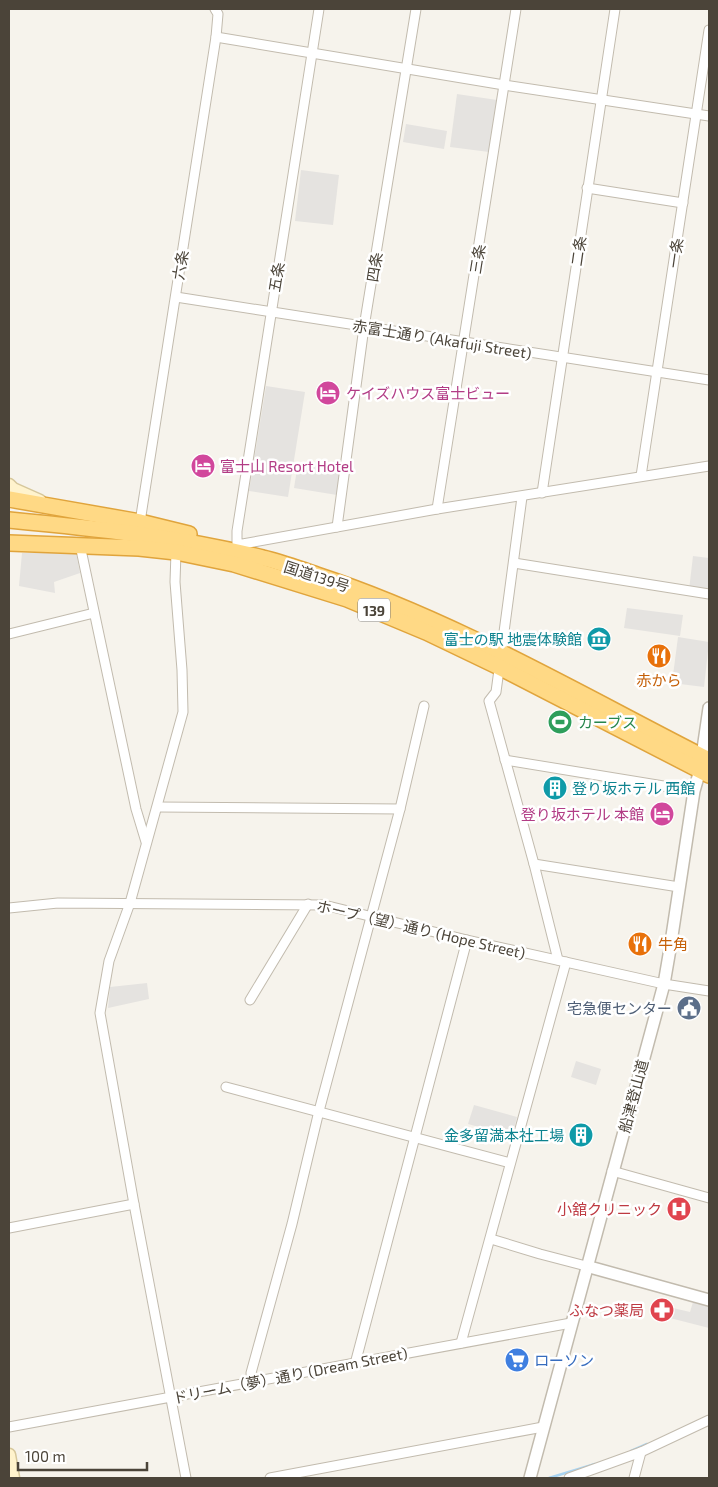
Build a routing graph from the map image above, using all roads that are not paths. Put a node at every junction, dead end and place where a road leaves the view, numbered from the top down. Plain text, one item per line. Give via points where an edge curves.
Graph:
1 (215, 9) edge
2 (319, 9) edge
3 (416, 9) edge
4 (516, 9) edge
5 (615, 9) edge
6 (709, 30) edge
7 (216, 38) junction
8 (312, 52) junction
9 (406, 68) junction
10 (504, 85) junction
11 (601, 99) junction
12 (696, 114) junction
13 (709, 116) edge
14 (587, 188) junction
15 (683, 203) junction
16 (176, 297) junction
17 (270, 312) junction
18 (364, 327) junction
19 (464, 342) junction
20 (562, 357) junction
21 (658, 372) junction
22 (709, 380) edge
23 (709, 466) edge
24 (641, 476) junction
25 (9, 485) edge
26 (542, 493) junction
27 (522, 497) junction
28 (9, 499) edge
29 (50, 505) junction
30 (437, 509) junction
31 (9, 520) edge
32 (140, 522) junction
33 (337, 527) junction
34 (9, 543) edge
35 (80, 545) junction
36 (237, 545) junction
37 (176, 552) junction
38 (264, 558) junction
39 (514, 563) junction
40 (709, 594) edge
41 (94, 613) junction
42 (9, 634) edge
43 (500, 660) junction
44 (424, 706) dead end
45 (709, 708) edge
46 (505, 760) junction
47 (705, 765) edge
48 (694, 791) junction
49 (158, 807) junction
50 (400, 809) junction
51 (146, 843) junction
52 (534, 864) junction
53 (679, 887) junction
54 (130, 904) junction
55 (308, 904) junction
56 (9, 908) edge
57 (370, 915) junction
58 (467, 940) junction
59 (562, 961) junction
60 (664, 984) junction
61 (709, 991) edge
62 (250, 1000) dead end
63 (226, 1087) dead end
64 (319, 1111) junction
65 (416, 1137) junction
66 (510, 1162) junction
67 (612, 1171) junction
68 (709, 1198) edge
69 (134, 1204) junction
70 (9, 1228) edge
71 (491, 1239) junction
72 (586, 1266) junction
73 (709, 1300) edge
74 (571, 1323) junction
75 (461, 1343) junction
76 (355, 1364) junction
77 (252, 1382) junction
78 (171, 1398) junction
79 (709, 1420) edge
80 (9, 1427) edge
81 (543, 1427) junction
82 (641, 1452) junction
83 (9, 1455) edge
84 (13, 1478) edge
85 (186, 1478) edge
86 (270, 1478) edge
87 (530, 1478) edge
88 (569, 1478) edge
89 (634, 1478) edge

1 - 7 street, 六条 via 218,14
2 - 8 street, 五条
3 - 9 street, 四条
4 - 10 street, 三条
5 - 11 street, 二条
6 - 12 street, 一条
7 - 8 street
7 - 16 street, 六条
8 - 9 street
8 - 17 street, 五条
9 - 10 street
9 - 18 street, 四条
10 - 11 street
10 - 19 street, 三条
11 - 12 street
11 - 14 street, 二条
12 - 13 street
12 - 15 street, 一条
14 - 15 street
14 - 20 street, 二条
15 - 21 street, 一条
16 - 17 street, 赤富士通り (Akafuji Street)
16 - 32 street, 六条
17 - 18 street, 赤富士通り (Akafuji Street)
17 - 36 street, 五条
18 - 19 street, 赤富士通り (Akafuji Street)
18 - 33 street, 四条
19 - 20 street, 赤富士通り (Akafuji Street)
19 - 30 street, 三条
20 - 21 street, 赤富士通り (Akafuji Street)
20 - 26 street, 二条
21 - 22 street, 赤富士通り (Akafuji Street)
21 - 24 street, 一条
23 - 24 street
24 - 26 street
25 - 29 main road
26 - 27 street
27 - 30 street
27 - 39 street
28 - 29 highway
29 - 32 highway
30 - 33 street
31 - 38 highway, 国道139号 / 139 via 184,542
32 - 36 highway
33 - 36 street
34 - 35 highway, 国道139号 / 139
35 - 37 highway, 国道139号 / 139
35 - 41 street
36 - 38 highway
37 - 43 highway, 国道139号 / 139 via 234,564 347,599
37 - 49 street via 183,712
38 - 43 highway, 国道139号 / 139 via 348,585 426,617
39 - 40 street
39 - 43 street
41 - 42 street
41 - 51 street
43 - 46 street via 496,692 489,701
43 - 47 highway, 国道139号 / 139
44 - 50 street
45 - 47 street, 船津登山道
46 - 48 street
46 - 52 street
47 - 48 street, 船津登山道
48 - 53 street, 船津登山道
49 - 50 street
49 - 51 street
50 - 57 street
51 - 54 street
52 - 53 street
52 - 59 street
53 - 60 street, 船津登山道
54 - 55 street, ホープ（望）通り (Hope Street)
54 - 56 street, ホープ（望）通り (Hope Street) via 58,903
54 - 69 street via 109,961 100,1013
55 - 57 street, ホープ（望）通り (Hope Street)
55 - 62 street
57 - 58 street, ホープ（望）通り (Hope Street)
57 - 64 street
58 - 59 street, ホープ（望）通り (Hope Street)
58 - 65 street
59 - 60 street, ホープ（望）通り (Hope Street)
59 - 66 street
60 - 61 street, ホープ（望）通り (Hope Street)
60 - 67 street, 船津登山道
63 - 64 street
64 - 65 street
64 - 77 street via 251,1373
65 - 66 street
65 - 76 street
66 - 71 street
67 - 68 street
67 - 72 street, 船津登山道
69 - 70 street
69 - 78 street
71 - 72 street
71 - 75 street
72 - 73 street
72 - 74 street, 船津登山道
74 - 75 street, ドリーム（夢）通り (Dream Street)
74 - 81 street, 船津登山道
75 - 76 street, ドリーム（夢）通り (Dream Street)
76 - 77 street, ドリーム（夢）通り (Dream Street)
77 - 78 street, ドリーム（夢）通り (Dream Street)
78 - 80 street, ドリーム（夢）通り (Dream Street)
78 - 85 street
79 - 82 street
81 - 86 street
81 - 87 street, 船津登山道
82 - 88 street
82 - 89 street
83 - 84 main road

